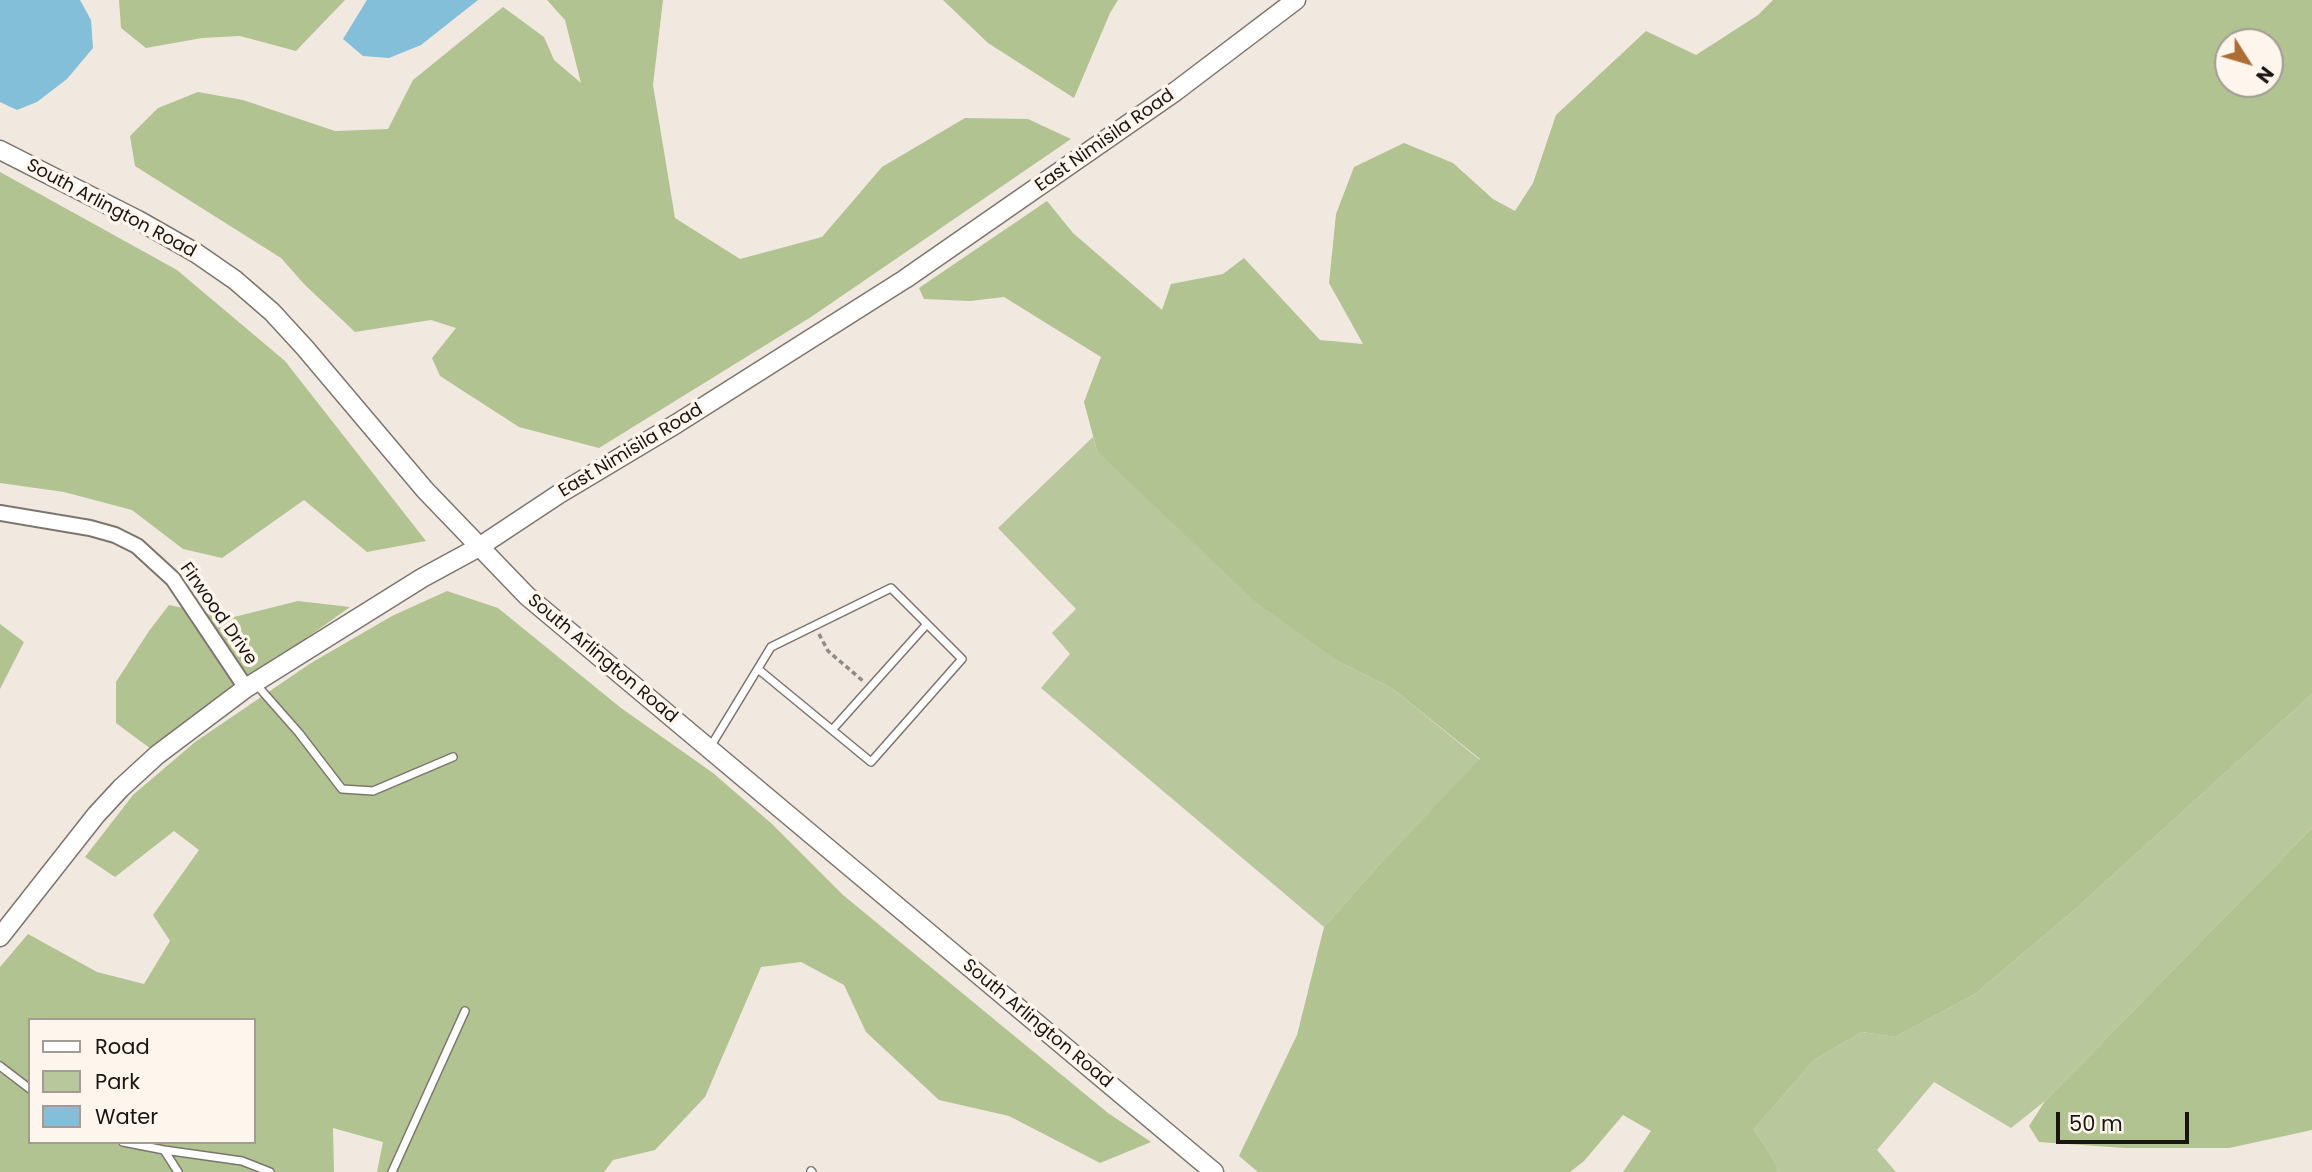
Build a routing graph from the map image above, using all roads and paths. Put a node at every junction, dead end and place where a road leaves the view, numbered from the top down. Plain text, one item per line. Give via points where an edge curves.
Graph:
1 (1296, 0) edge
2 (0, 150) edge
3 (0, 513) edge
4 (479, 547) junction
5 (927, 624) junction
6 (815, 625) junction
7 (758, 669) junction
8 (250, 685) junction
9 (870, 687) junction
10 (832, 730) junction
11 (708, 749) junction
12 (453, 757) dead end
13 (0, 937) edge
14 (465, 1011) dead end
15 (0, 1066) edge
16 (28, 1087) edge
17 (134, 1144) edge
18 (164, 1150) junction
19 (178, 1172) edge
20 (270, 1172) edge
21 (392, 1172) edge
22 (1214, 1172) edge

1 - 4 street, East Nimisila Road via 1176,91 905,279
2 - 4 street, South Arlington Road via 138,220 235,280 305,348
3 - 8 street, Firwood Drive via 90,528 137,546 173,579
4 - 8 street, East Nimisila Road
4 - 11 street, South Arlington Road via 554,620
5 - 6 lane via 891,588
5 - 9 lane
5 - 10 lane via 962,659 872,762
6 - 7 lane via 771,647
6 - 9 path via 828,651
7 - 10 lane
7 - 11 lane
8 - 12 lane via 299,733 342,789 373,791
8 - 13 street, East Nimisila Road via 121,788
9 - 10 lane
11 - 22 street, South Arlington Road
14 - 21 lane
15 - 16 lane
17 - 18 lane
18 - 19 lane
18 - 20 lane via 242,1161

